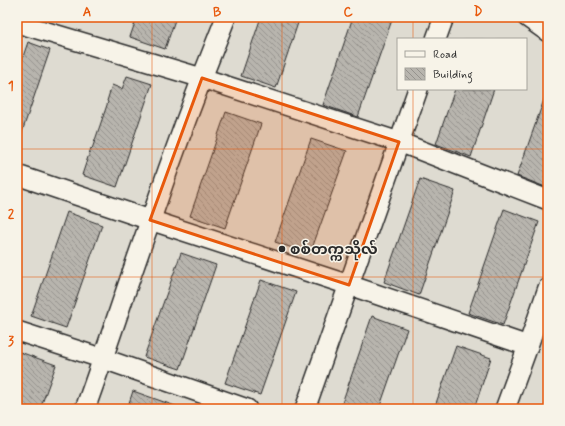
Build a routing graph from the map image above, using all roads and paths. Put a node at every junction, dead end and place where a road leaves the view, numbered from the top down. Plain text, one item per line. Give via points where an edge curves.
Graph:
1 (226, 17) edge
2 (444, 17) edge
3 (527, 17) edge
4 (17, 23) edge
5 (548, 32) edge
6 (436, 38) edge
7 (202, 78) junction
8 (418, 90) edge
9 (399, 142) junction
10 (17, 175) edge
11 (548, 200) edge
12 (150, 220) junction
13 (349, 285) junction
14 (548, 288) edge
15 (17, 331) edge
16 (528, 346) junction
17 (104, 358) junction
18 (85, 409) edge
19 (247, 409) edge
20 (305, 409) edge
21 (504, 409) edge

1 - 7 street
2 - 6 street
3 - 5 street
4 - 7 street
7 - 9 street
7 - 12 street
8 - 9 street
9 - 11 street
9 - 13 street
10 - 12 street
12 - 13 street
12 - 17 street
13 - 16 street
13 - 20 street
14 - 16 street
15 - 17 street
16 - 21 street
17 - 18 street
17 - 19 street

